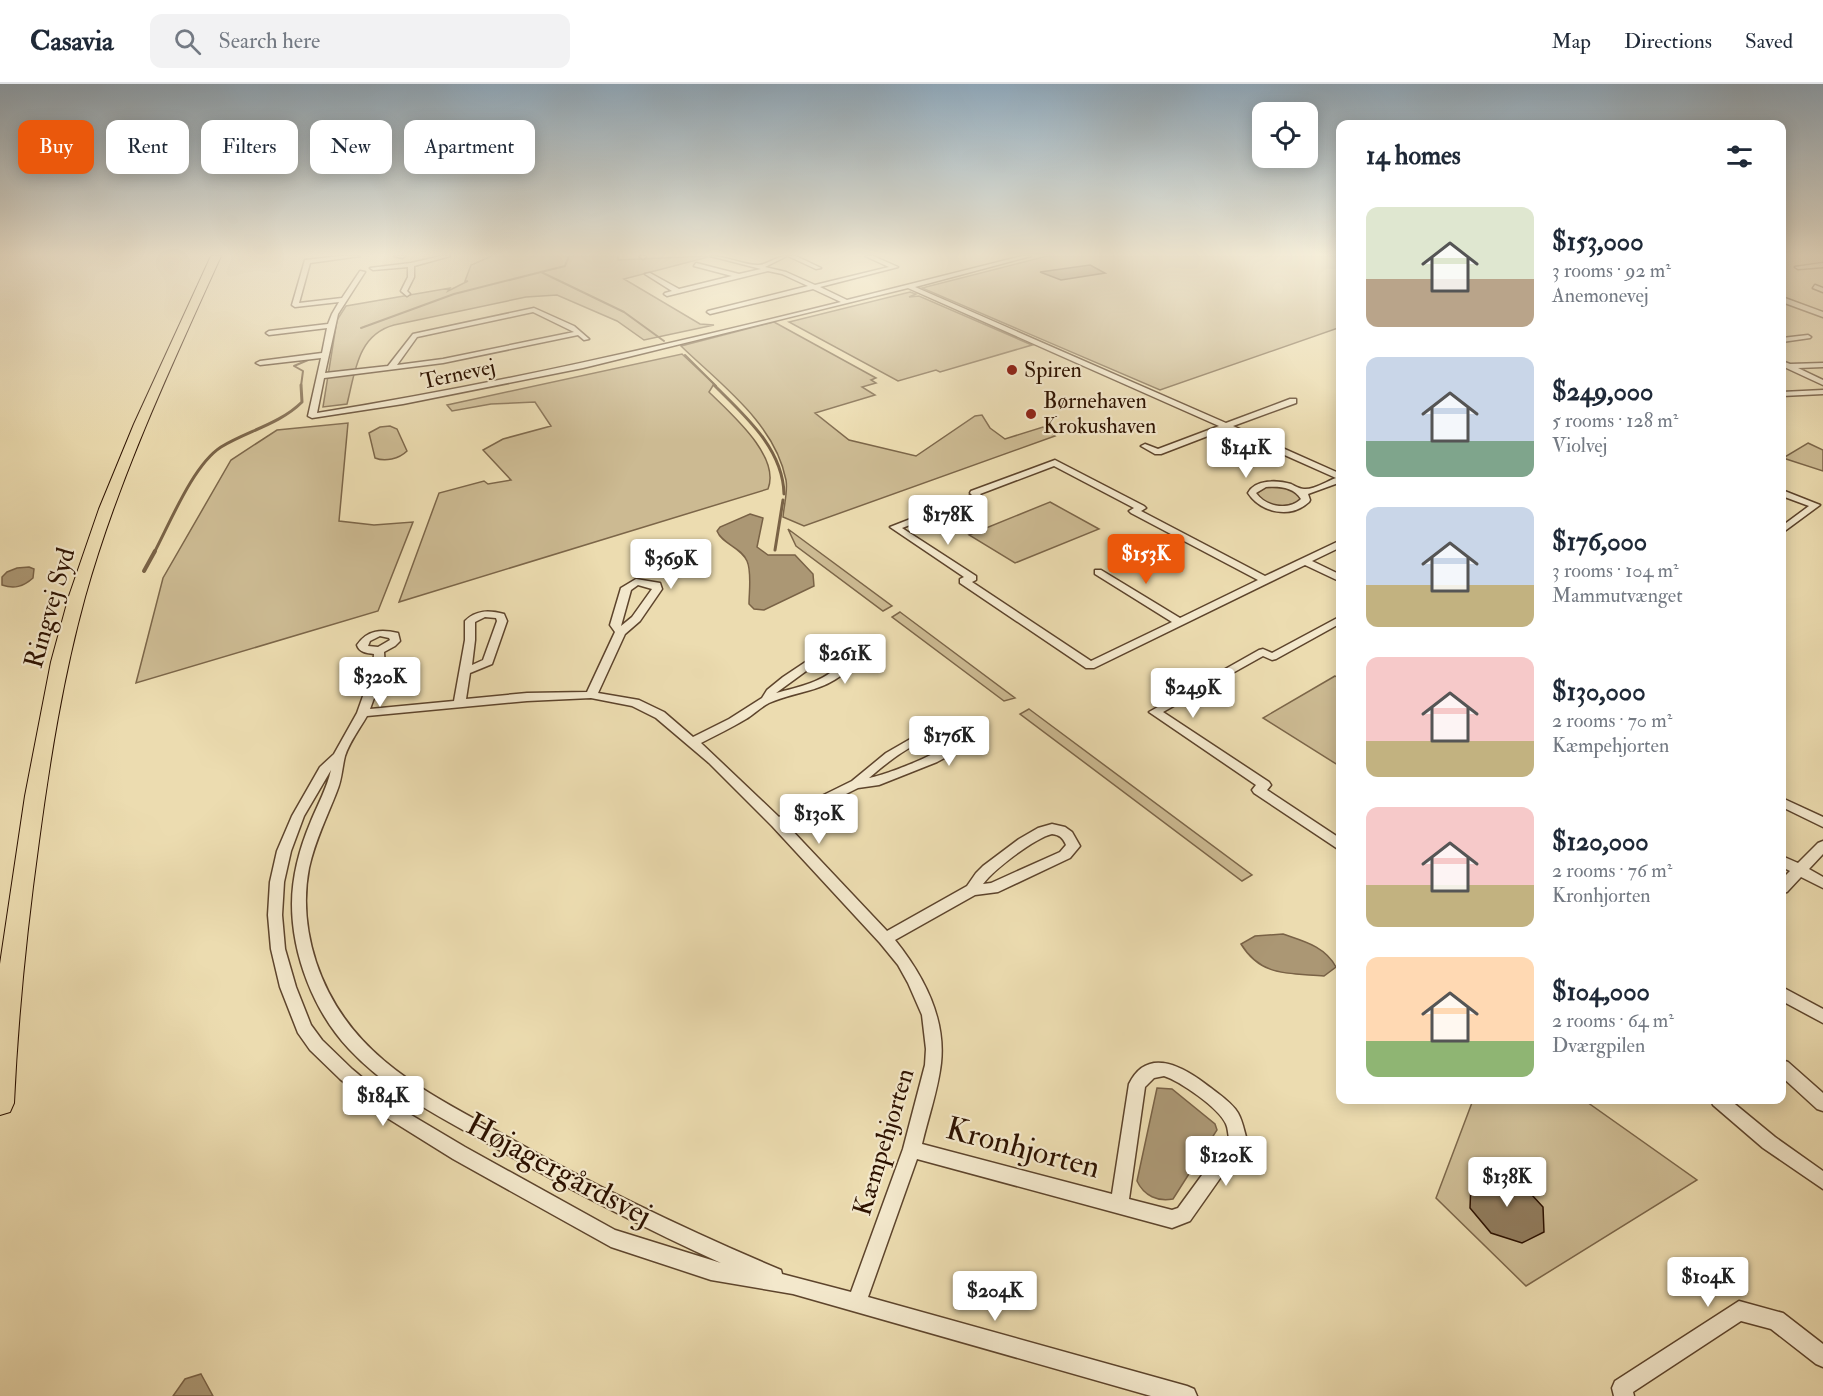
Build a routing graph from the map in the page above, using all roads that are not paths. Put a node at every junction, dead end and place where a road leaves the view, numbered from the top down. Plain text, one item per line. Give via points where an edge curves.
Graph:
1 (189, 317) edge
2 (335, 317) edge
3 (498, 317) edge
4 (549, 317) edge
5 (781, 317) edge
6 (979, 317) edge
7 (331, 326) junction
8 (269, 333) dead end
9 (579, 333) junction
10 (1808, 337) dead end
11 (586, 339) dead end
12 (1786, 340) edge
13 (326, 355) junction
14 (260, 363) dead end
15 (1823, 365) edge
16 (1786, 366) edge
17 (1786, 367) edge
18 (391, 368) junction
19 (321, 376) junction
20 (1823, 383) edge
21 (1823, 392) edge
22 (1786, 394) edge
23 (1293, 401) dead end
24 (1227, 427) junction
25 (1145, 446) dead end
26 (1336, 476) edge
27 (1336, 480) edge
28 (1301, 492) junction
29 (1786, 494) edge
30 (1786, 527) edge
31 (1336, 546) edge
32 (1305, 561) junction
33 (1098, 572) dead end
34 (1336, 576) edge
35 (1265, 580) junction
36 (1179, 622) junction
37 (1336, 625) edge
38 (620, 632) junction
39 (379, 650) dead end
40 (465, 670) junction
41 (591, 695) junction
42 (767, 700) junction
43 (460, 702) junction
44 (363, 713) junction
45 (693, 742) junction
46 (339, 756) junction
47 (856, 784) junction
48 (1786, 804) edge
49 (1823, 822) edge
50 (777, 824) junction
51 (1336, 843) edge
52 (1823, 846) edge
53 (1786, 863) edge
54 (1799, 870) junction
55 (1823, 883) edge
56 (1786, 884) edge
57 (972, 890) junction
58 (885, 939) junction
59 (1786, 995) edge
60 (1822, 1014) edge
61 (1786, 1071) edge
62 (0, 1103) edge
63 (1723, 1104) edge
64 (1823, 1104) edge
65 (912, 1149) junction
66 (1823, 1181) edge
67 (1119, 1205) junction
68 (793, 1285) junction
69 (857, 1302) junction
70 (1823, 1357) edge
71 (1187, 1396) edge
72 (1624, 1396) edge

1 - 62 highway, Ringvej Syd via 119,474 78,594 55,679 19,912
2 - 7 street
3 - 18 street via 415,335
4 - 9 street
5 - 19 street, Ternevej via 429,399 312,416
6 - 24 street
7 - 8 street
7 - 13 street
9 - 11 street
9 - 18 street
10 - 12 street
13 - 14 street
13 - 19 street
15 - 16 street
17 - 20 street
18 - 19 street
21 - 22 street
23 - 24 street
24 - 25 street via 1158,452
24 - 26 street
27 - 28 street
28 - 28 street via 1272,484 1258,486 1252,493 1264,504 1290,508 1306,500
29 - 30 street via 1816,505
31 - 32 street
32 - 34 street
32 - 35 street
33 - 36 street
35 - 36 street
35 - 36 street via 1134,511 1141,508 1055,463 894,527 972,578 964,581 1090,666
37 - 51 street via 1272,657 1263,652 1155,712 1265,785 1258,790
38 - 38 street via 636,619 656,585 636,582 626,588 615,625
38 - 41 street
39 - 44 street, Højagergårdsvej via 379,668
40 - 40 street via 470,621 487,613 500,616 502,621 488,662
40 - 43 street
41 - 43 street, Kæmpehjorten
41 - 45 street, Kæmpehjorten via 636,703 660,715
42 - 42 street via 812,686 846,664 830,654 821,656 771,692
42 - 45 street
43 - 44 street, Kæmpehjorten
44 - 46 street, Højagergårdsvej
45 - 50 street, Kæmpehjorten
46 - 68 street, Højagergårdsvej via 339,771 315,826 301,873 299,914 320,997 340,1028 368,1057 430,1102 539,1164 694,1243
46 - 68 street, Højagergårdsvej via 324,770 298,816 284,851 275,904 278,948 288,987 304,1028 316,1045 390,1111 611,1238 711,1271
47 - 47 street via 875,782 933,759 950,746 948,739 930,734 920,738 863,774
47 - 50 street
48 - 49 street
50 - 58 street, Kæmpehjorten
52 - 54 street
53 - 54 street
54 - 55 street
54 - 56 street
57 - 57 street via 981,876 1037,832 1051,829 1071,839 1073,846 1065,855 1042,867 993,888
57 - 58 street
58 - 65 street, Kæmpehjorten via 915,981 930,1015 933,1065
59 - 60 street
61 - 64 street
63 - 66 street via 1781,1153
65 - 67 street, Kronhjorten
65 - 69 street, Kæmpehjorten
67 - 67 street, Kronhjorten via 1172,1219 1184,1215 1238,1140 1232,1119 1180,1074 1165,1069 1146,1073 1137,1084
68 - 69 street, Højagergårdsvej
69 - 71 street, Højagergårdsvej
70 - 72 street via 1776,1320 1739,1311 1622,1388

